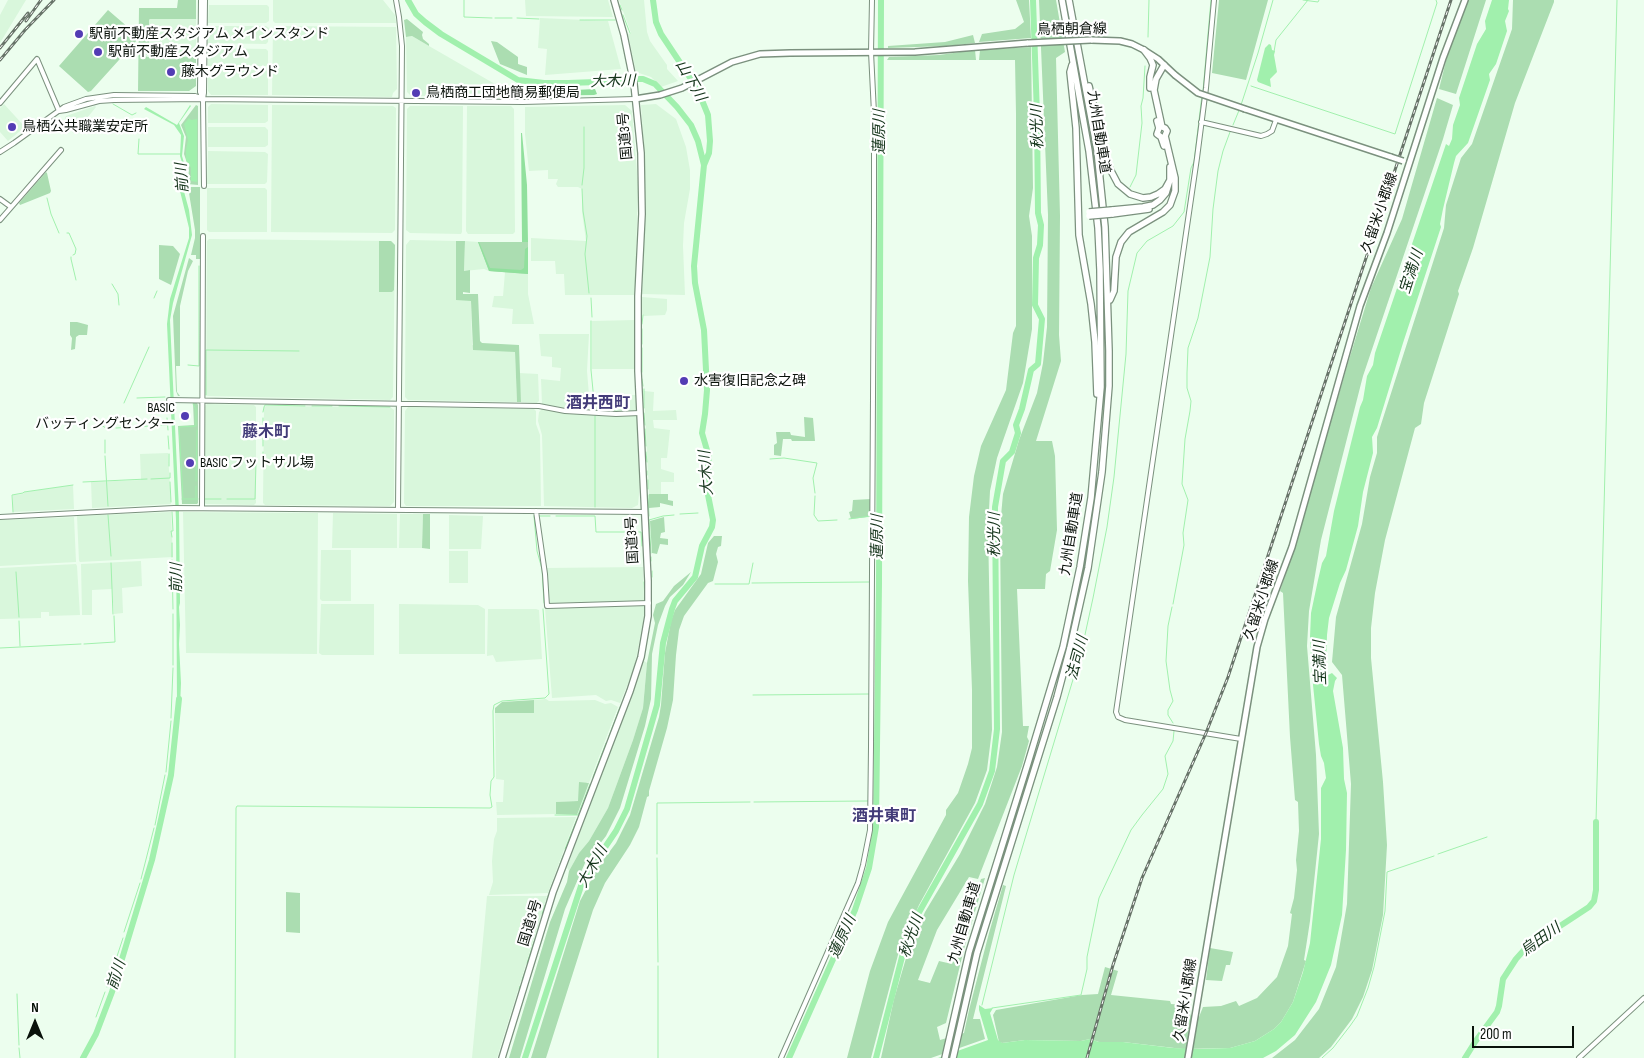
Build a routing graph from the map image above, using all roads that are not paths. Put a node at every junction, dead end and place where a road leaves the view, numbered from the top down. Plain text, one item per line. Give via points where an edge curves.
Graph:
1 (201, 0) edge
2 (205, 0) edge
3 (395, 0) edge
4 (614, 0) edge
5 (872, 0) edge
6 (1062, 0) edge
7 (1069, 0) edge
8 (1214, 0) edge
9 (1464, 0) edge
10 (1071, 11) junction
11 (1144, 50) junction
12 (871, 52) junction
13 (1073, 61) junction
14 (1164, 66) junction
15 (1150, 83) junction
16 (203, 99) junction
17 (635, 99) junction
18 (402, 101) junction
19 (0, 103) edge
20 (59, 111) junction
21 (1276, 120) junction
22 (1202, 122) junction
23 (1160, 128) junction
24 (1163, 137) junction
25 (60, 150) dead end
26 (0, 152) edge
27 (1406, 162) junction
28 (1173, 168) junction
29 (1170, 180) junction
30 (204, 186) dead end
31 (0, 199) edge
32 (11, 207) junction
33 (1112, 212) junction
34 (1078, 215) junction
35 (0, 220) edge
36 (204, 236) dead end
37 (1109, 302) junction
38 (169, 400) dead end
39 (202, 400) junction
40 (400, 404) junction
41 (640, 413) junction
42 (1099, 421) junction
43 (202, 508) junction
44 (398, 509) junction
45 (536, 511) junction
46 (645, 512) junction
47 (0, 517) edge
48 (648, 603) junction
49 (1241, 739) junction
50 (1644, 998) edge
51 (502, 1058) edge
52 (781, 1058) edge
53 (945, 1058) edge
54 (953, 1058) edge
55 (1188, 1058) edge
56 (1579, 1058) edge

1 - 16 street via 200,92
2 - 16 street
3 - 18 street via 402,46
4 - 17 highway, 国道3号 via 632,72
5 - 12 street
6 - 13 highway, 九州自動車道
7 - 10 highway, 九州自動車道
8 - 22 street
9 - 27 main road
10 - 29 highway via 1112,176 1124,190 1143,198 1158,194
10 - 37 highway, 九州自動車道 via 1097,150
11 - 12 main road, 鳥栖朝倉線, bridge via 1120,41 1091,40
11 - 14 main road, 鳥栖朝倉線
11 - 15 highway via 1153,65
12 - 17 main road, 鳥栖朝倉線 via 760,54 732,62 682,88
12 - 52 street via 874,240 870,830 858,883
13 - 34 highway via 1070,72 1076,128
13 - 42 highway, 九州自動車道 via 1098,228 1102,312
14 - 15 highway
14 - 21 main road, 鳥栖朝倉線, bridge via 1198,93
14 - 23 highway via 1154,90
15 - 23 highway
16 - 18 street
16 - 20 street via 195,96 97,96
16 - 30 street
17 - 18 street
17 - 41 highway, 国道3号 via 642,179 638,304
18 - 40 street
19 - 20 street via 37,59
20 - 26 street
21 - 22 street via 1272,131 1261,136
21 - 27 main road, 鳥栖朝倉線, bridge
22 - 49 street via 1116,712 1125,720
23 - 24 highway via 1157,133
24 - 28 highway
24 - 29 highway
25 - 32 street
27 - 49 main road, 久留米小郡線 via 1387,233 1360,306 1292,547 1265,619
28 - 33 highway via 1171,191 1155,208
28 - 37 highway via 1175,191 1170,205 1158,216 1129,232 1121,242 1116,257 1114,291
29 - 33 highway via 1166,193 1153,204
31 - 32 street
32 - 35 street
33 - 34 highway, bridge
34 - 42 highway via 1095,342
36 - 39 street
37 - 54 highway, 九州自動車道 via 1109,386 1104,455 1080,604 1057,697 977,953
38 - 39 street
39 - 40 street
39 - 43 street
40 - 41 street via 539,406 564,411
40 - 44 street
41 - 46 highway, 国道3号
42 - 53 highway, 九州自動車道 via 1088,520 1075,594 1031,754 968,952
43 - 44 street
43 - 47 street
44 - 45 street
45 - 46 street
45 - 48 street via 547,606
46 - 48 highway, 国道3号
48 - 51 highway, 国道3号 via 646,632 634,682 553,892
49 - 55 main road, 久留米小郡線
50 - 56 street

